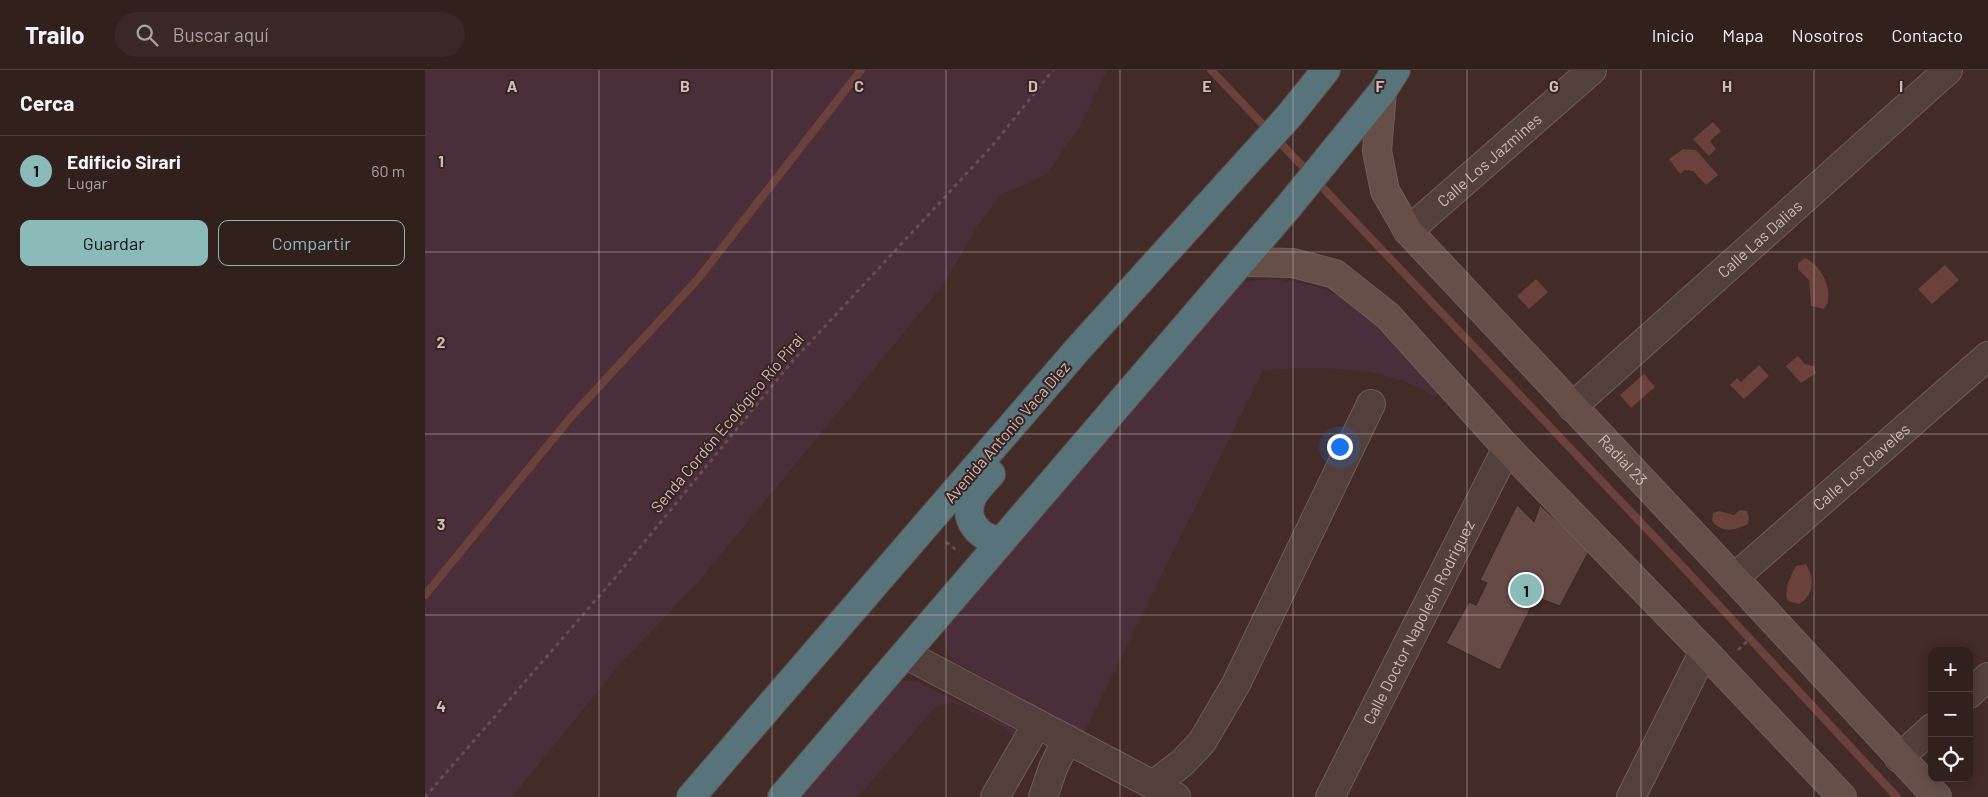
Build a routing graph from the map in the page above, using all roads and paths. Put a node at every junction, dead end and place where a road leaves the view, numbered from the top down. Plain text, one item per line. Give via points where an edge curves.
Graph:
1 (1053, 70) edge
2 (1326, 70) edge
3 (1592, 70) edge
4 (1948, 70) edge
5 (1389, 81) edge
6 (1408, 231) junction
7 (1241, 262) junction
8 (1078, 349) junction
9 (1988, 356) edge
10 (1371, 404) dead end
11 (1571, 407) junction
12 (1507, 448) junction
13 (926, 527) junction
14 (1001, 541) junction
15 (979, 568) junction
16 (1734, 578) junction
17 (1759, 630) dead end
18 (1704, 651) junction
19 (905, 654) junction
20 (1734, 654) dead end
21 (1988, 677) edge
22 (1971, 692) edge
23 (1037, 724) junction
24 (1928, 732) edge
25 (1067, 739) junction
26 (1899, 758) junction
27 (1165, 791) edge
28 (425, 797) edge
29 (691, 797) edge
30 (781, 797) edge
31 (995, 797) edge
32 (1043, 797) edge
33 (1330, 797) edge
34 (1631, 797) edge
35 (1842, 797) edge
36 (1937, 797) edge

1 - 28 path, Senda Cordón Ecológico Río Piraí via 993,145 790,364 614,579
2 - 8 highway, Avenida Antonio Vaca Diez via 1289,116
3 - 6 street, Calle Los Jazmines
4 - 11 street, Calle Las Dalias
5 - 6 street, Radial 23 via 1377,151 1385,191
5 - 7 highway
6 - 11 street, Radial 23
7 - 12 street via 1293,263 1335,274 1388,316
7 - 14 highway
8 - 13 highway, Avenida Antonio Vaca Diez
8 - 14 highway via 1054,401 971,501 969,515 974,528 982,535
9 - 16 street, Calle Los Claveles
10 - 27 street via 1236,684 1202,742 1182,763
11 - 16 street, Radial 23
12 - 18 street
12 - 33 street, Calle Doctor Napoleón Rodriguez
13 - 15 path
13 - 29 highway, Avenida Antonio Vaca Diez
14 - 15 highway
15 - 19 highway
16 - 26 street, Radial 23
17 - 20 path
18 - 34 street
18 - 35 street
19 - 23 street
19 - 30 highway
21 - 22 street
23 - 25 street
23 - 31 street
24 - 26 street
25 - 27 street
25 - 32 street
26 - 36 street, Radial 23

